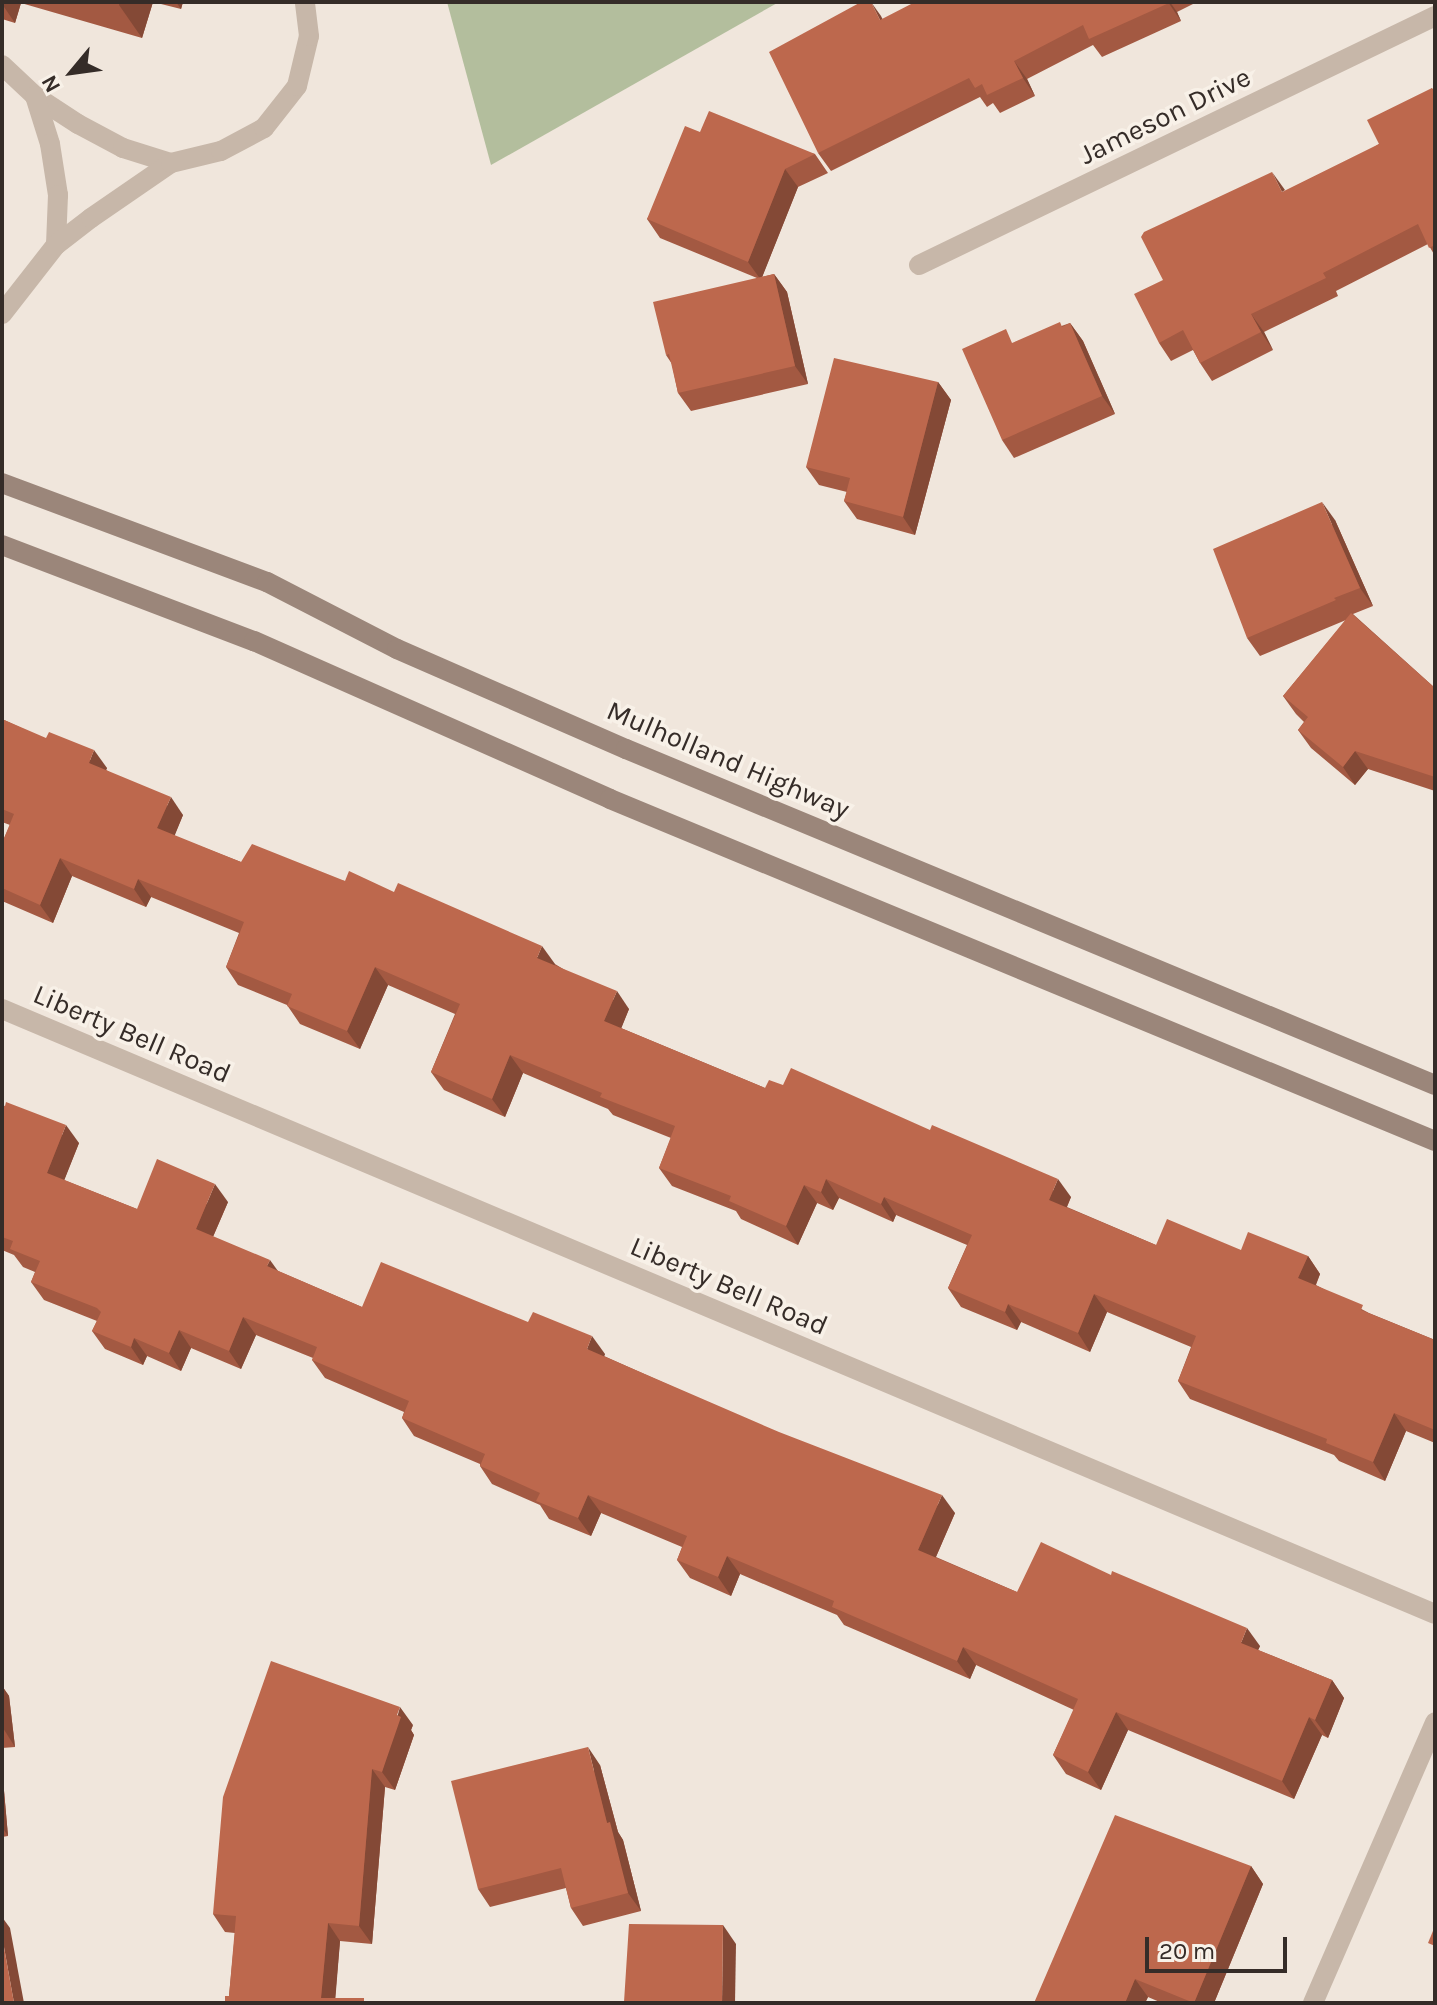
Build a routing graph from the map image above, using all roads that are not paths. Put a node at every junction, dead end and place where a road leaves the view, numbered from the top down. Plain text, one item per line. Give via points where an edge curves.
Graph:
1 (305, 2) edge
2 (1435, 16) edge
3 (2, 65) edge
4 (35, 96) junction
5 (171, 163) junction
6 (56, 245) junction
7 (919, 265) dead end
8 (2, 314) edge
9 (2, 483) edge
10 (2, 545) edge
11 (2, 1009) edge
12 (1435, 1085) edge
13 (1435, 1141) edge
14 (1435, 1614) edge
15 (1435, 1722) edge
16 (1313, 2003) edge

1 - 5 street via 309,36 297,86 264,128 221,151
2 - 7 street, Jameson Drive
3 - 4 street
4 - 5 street via 123,148
4 - 6 street via 58,195
5 - 6 street
6 - 8 street
9 - 12 main road, Mulholland Highway via 267,582 397,649 626,749
10 - 13 main road via 254,641 610,799
11 - 14 street, Liberty Bell Road
15 - 16 street

